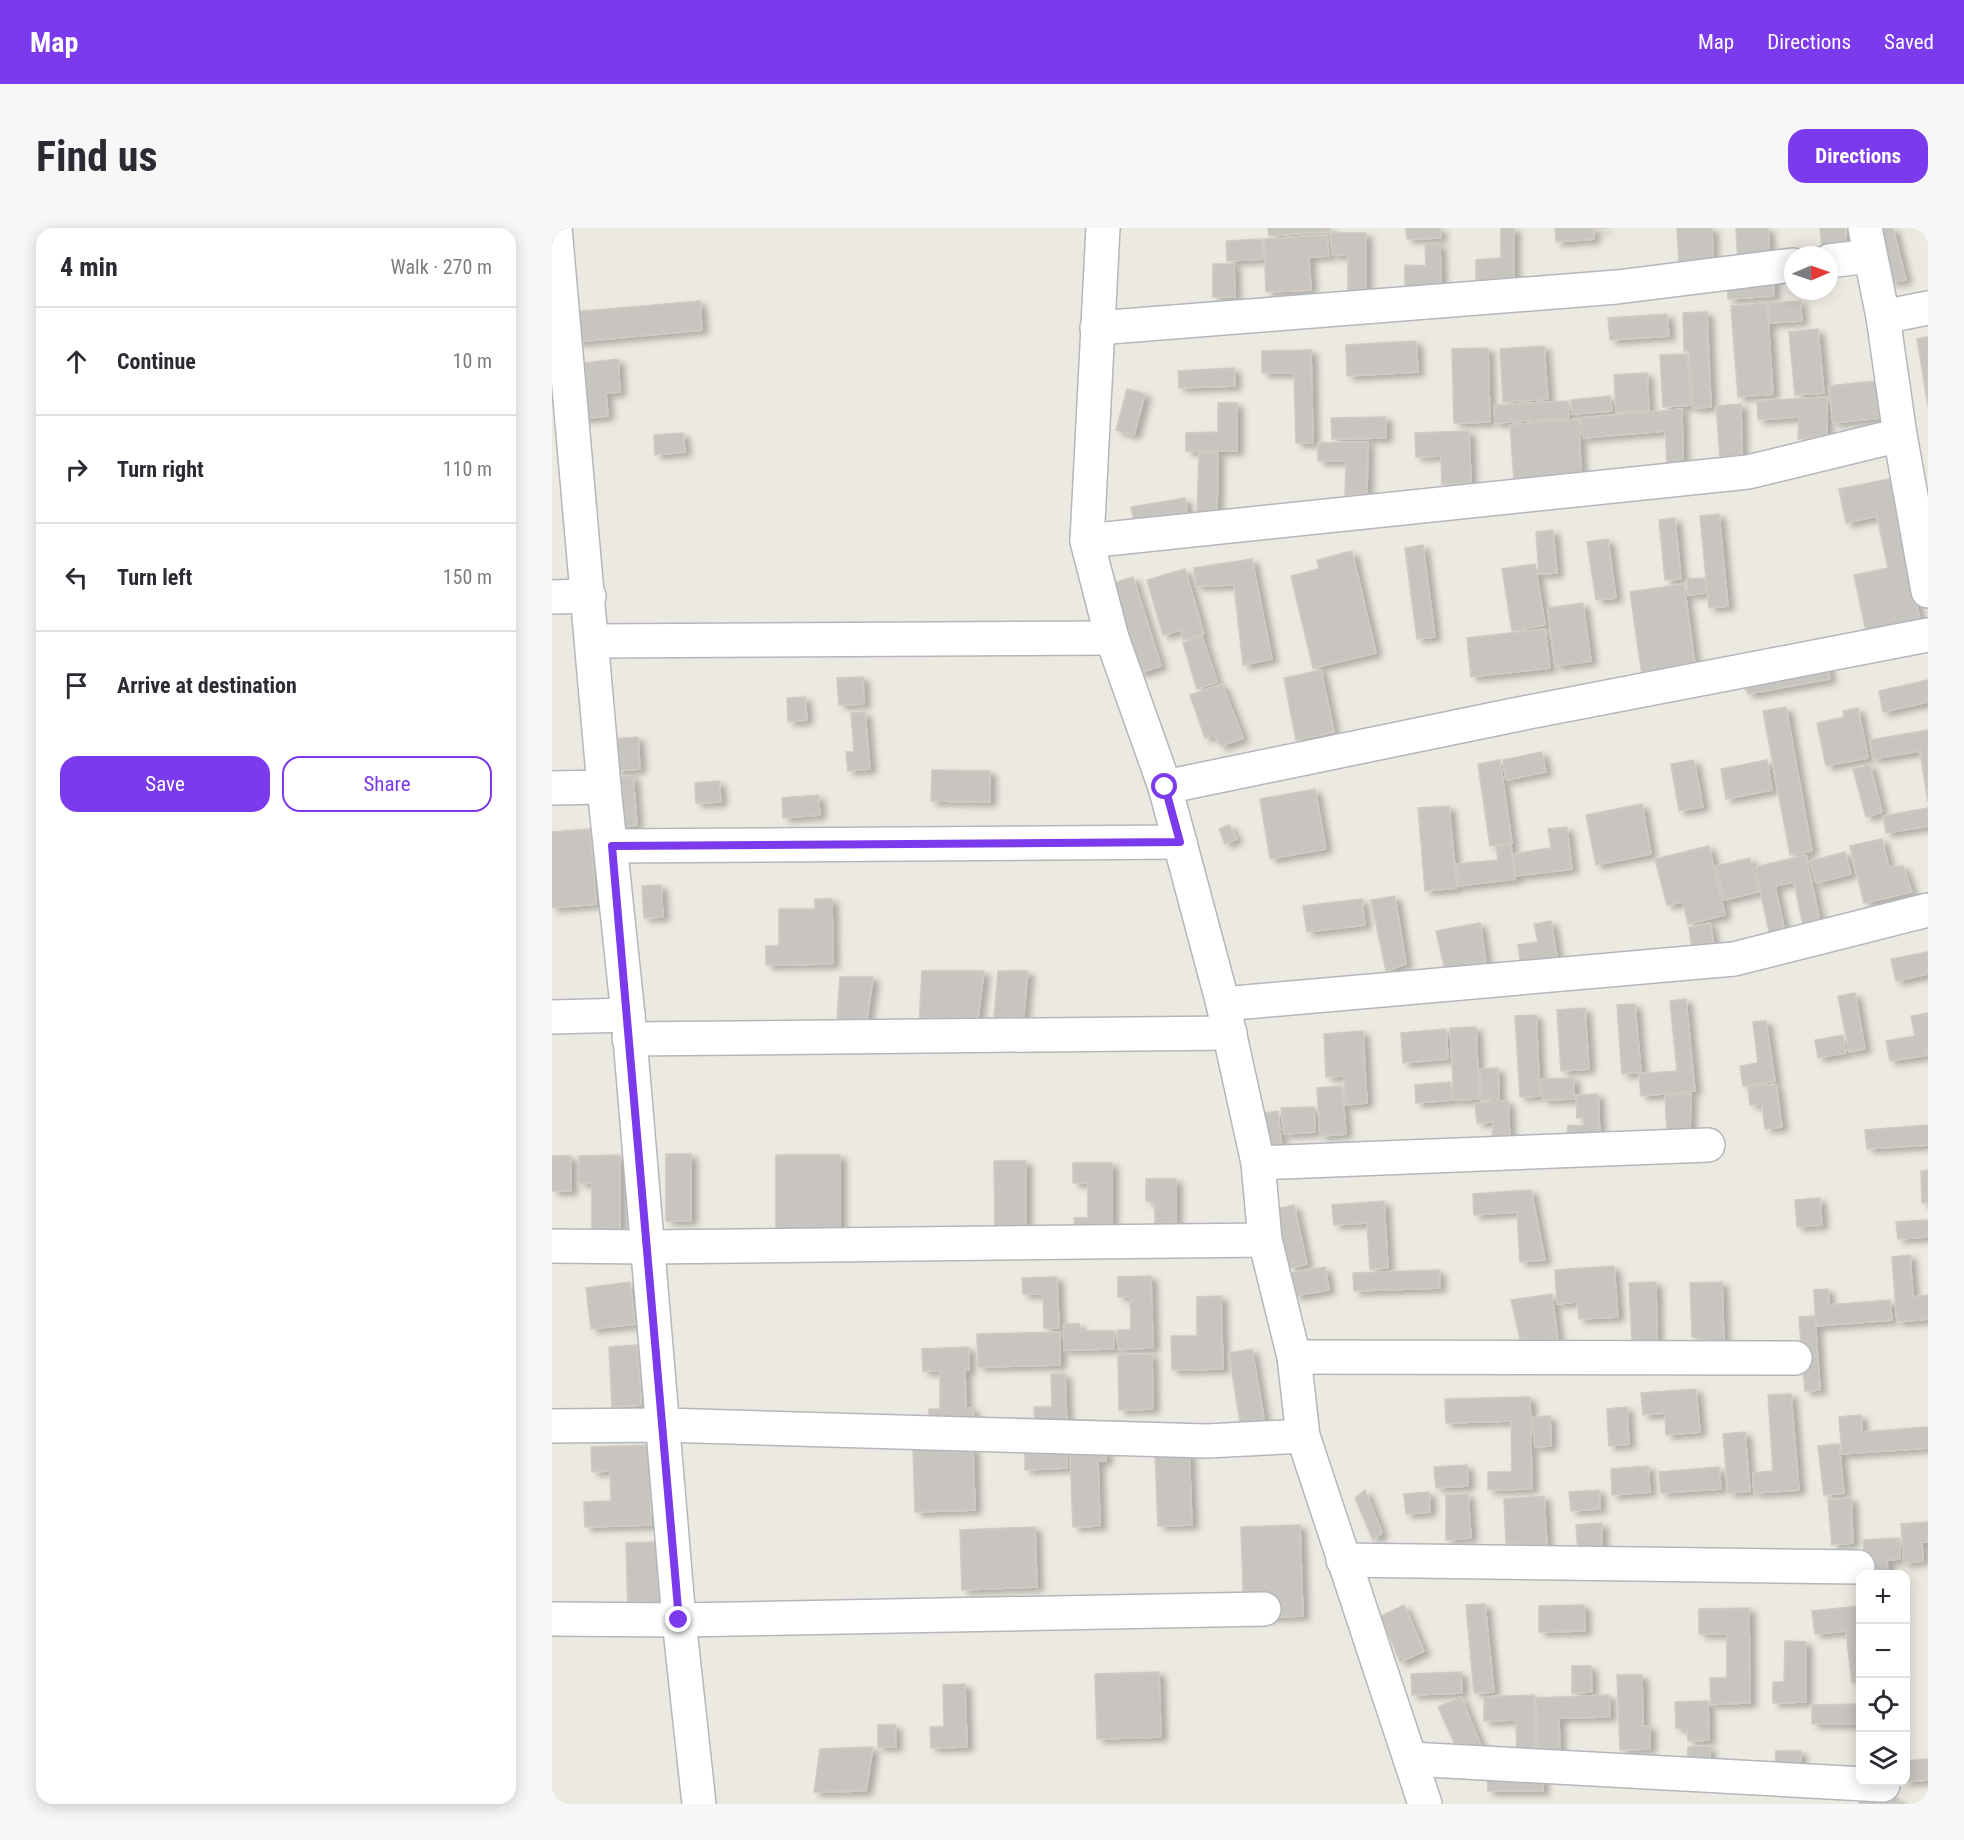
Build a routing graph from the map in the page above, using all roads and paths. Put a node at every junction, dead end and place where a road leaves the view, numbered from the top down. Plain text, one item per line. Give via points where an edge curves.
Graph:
1 (555, 228) edge
2 (1103, 228) edge
3 (1867, 242) edge
4 (1838, 256) edge
5 (1784, 266) edge
6 (1928, 308) edge
7 (1883, 317) junction
8 (1097, 328) junction
9 (562, 415) edge
10 (1900, 435) junction
11 (1921, 500) edge
12 (1087, 541) junction
13 (1928, 591) edge
14 (589, 596) junction
15 (552, 597) edge
16 (1928, 635) edge
17 (1112, 638) junction
18 (592, 641) junction
19 (604, 787) junction
20 (1165, 787) junction
21 (552, 788) edge
22 (1180, 842) junction
23 (612, 846) junction
24 (1928, 910) edge
25 (552, 1017) edge
26 (1226, 1018) junction
27 (629, 1027) junction
28 (1708, 1145) dead end
29 (1258, 1163) junction
30 (1265, 1240) junction
31 (552, 1246) edge
32 (647, 1247) junction
33 (1294, 1357) junction
34 (1795, 1358) dead end
35 (663, 1425) junction
36 (552, 1426) edge
37 (1303, 1436) junction
38 (1343, 1560) junction
39 (1857, 1567) dead end
40 (1264, 1609) dead end
41 (552, 1619) edge
42 (679, 1620) junction
43 (1410, 1759) junction
44 (1856, 1784) edge
45 (699, 1804) edge
46 (1425, 1804) edge

1 - 9 street
2 - 8 street
3 - 4 street
3 - 7 street
5 - 8 street via 1617,287
6 - 7 street
7 - 10 street
8 - 12 street
9 - 14 street
10 - 11 street
10 - 12 street via 1748,472
11 - 13 street
12 - 17 street
14 - 15 street
14 - 18 street
16 - 20 street
17 - 18 street
17 - 20 street
18 - 19 street
19 - 21 street
19 - 23 street
20 - 22 street
22 - 23 street
22 - 26 street
23 - 27 street
24 - 26 street via 1734,959
25 - 27 street
26 - 27 street
26 - 29 street
27 - 32 street
28 - 29 street
29 - 30 street
30 - 32 street
30 - 33 street
31 - 32 street
32 - 35 street
33 - 34 street
33 - 37 street
35 - 36 street
35 - 37 street via 1207,1441
35 - 42 street
37 - 38 street
38 - 39 street
38 - 43 street
40 - 42 street
41 - 42 street
42 - 45 street
43 - 44 street
43 - 46 street

